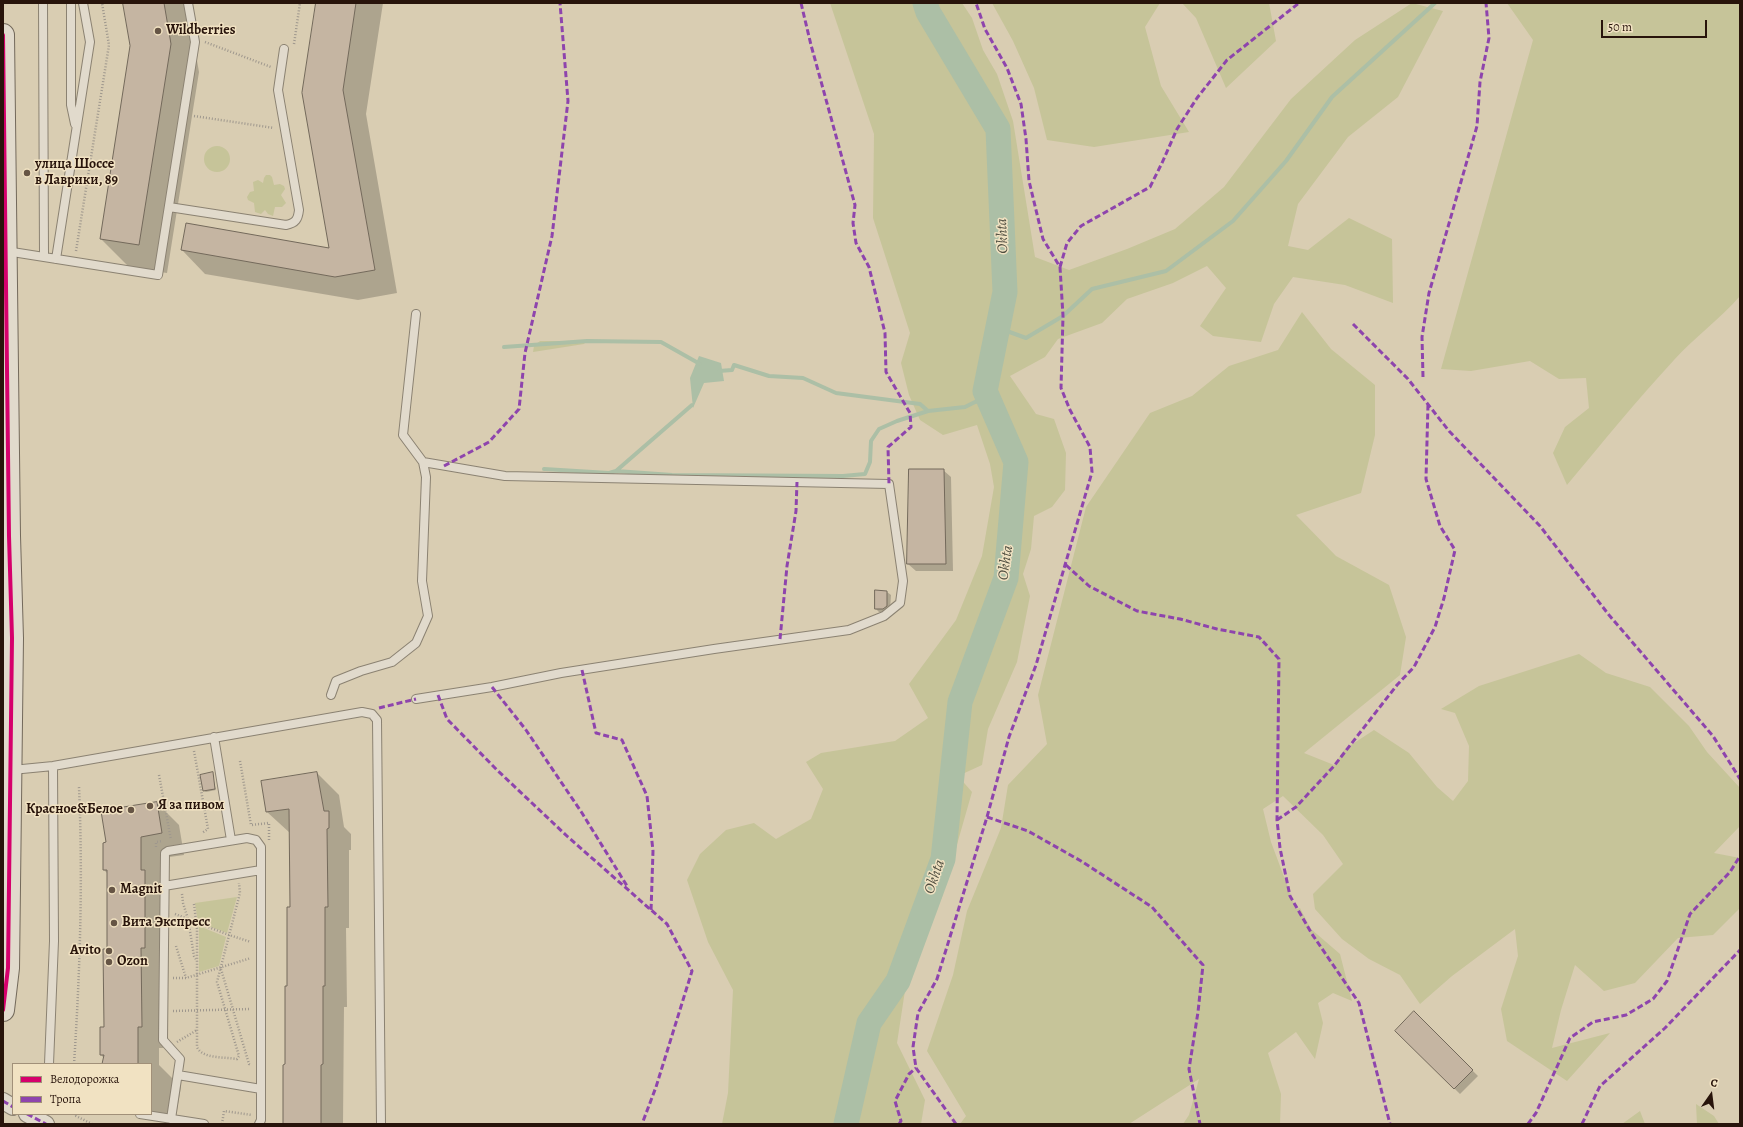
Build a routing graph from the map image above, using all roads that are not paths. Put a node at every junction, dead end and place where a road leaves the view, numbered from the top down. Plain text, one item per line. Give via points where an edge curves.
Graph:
1 (43, 3) edge
2 (71, 3) edge
3 (83, 3) edge
4 (188, 3) edge
5 (3, 36) edge
6 (284, 49) dead end
7 (76, 131) junction
8 (4, 161) edge
9 (169, 207) junction
10 (6, 251) junction
11 (44, 257) junction
12 (56, 259) junction
13 (416, 314) dead end
14 (423, 462) junction
15 (331, 695) dead end
16 (416, 698) dead end
17 (8, 709) edge
18 (214, 737) junction
19 (53, 766) junction
20 (11, 770) junction
21 (231, 840) junction
22 (262, 870) junction
23 (164, 886) junction
24 (3, 1010) edge
25 (49, 1063) edge
26 (178, 1075) junction
27 (261, 1089) junction
28 (3, 1101) edge
29 (12, 1106) edge
30 (146, 1115) edge
31 (171, 1119) junction
32 (260, 1120) edge
33 (204, 1124) edge
34 (381, 1124) edge

1 - 11 lane
2 - 7 lane via 71,105
3 - 7 lane via 90,42
4 - 9 lane via 195,42
5 - 8 street
6 - 9 lane via 278,90 299,210 294,223 286,225
7 - 12 lane
8 - 10 street
9 - 12 lane via 158,275
10 - 11 lane
10 - 17 street
11 - 12 lane
13 - 14 lane via 403,435
14 - 15 lane via 426,477 422,581 428,616 416,643 392,662 336,681
14 - 16 lane via 506,476 889,484 903,581 900,603 884,616 849,630 714,648
17 - 20 street
18 - 19 lane
18 - 21 lane
18 - 34 lane via 362,712 372,714 377,720
19 - 20 lane
19 - 25 lane via 54,941
20 - 24 street via 8,968
21 - 22 lane via 256,840 261,847
21 - 23 lane via 168,851 164,858
22 - 23 lane
22 - 27 lane
23 - 26 lane via 163,1040 180,1059
26 - 27 lane
26 - 31 lane
27 - 32 lane
28 - 29 street
30 - 31 lane
31 - 33 lane

